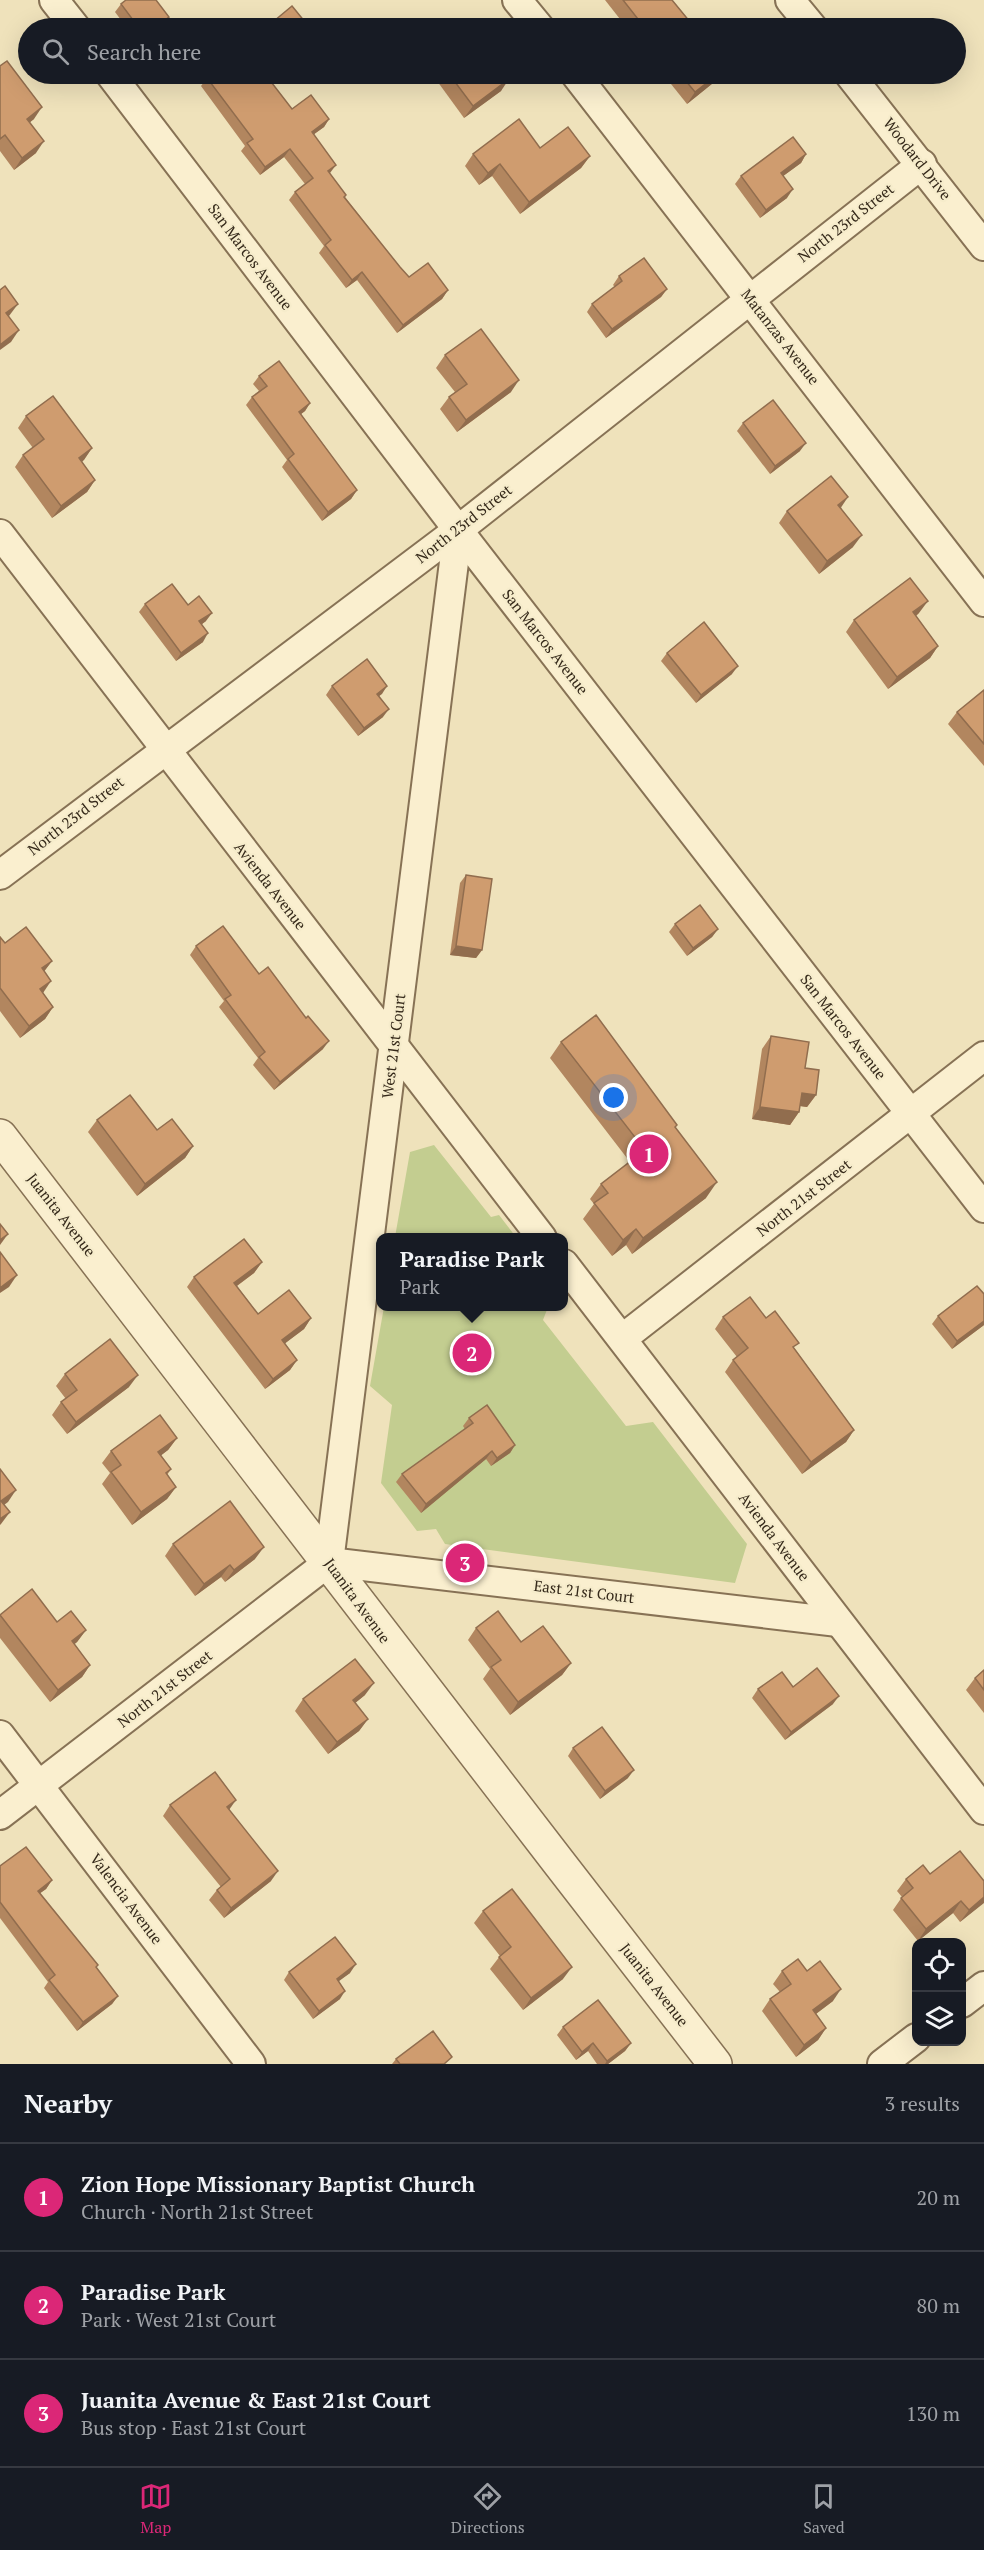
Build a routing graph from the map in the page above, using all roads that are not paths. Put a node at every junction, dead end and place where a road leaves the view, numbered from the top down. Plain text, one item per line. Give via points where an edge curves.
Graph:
1 (54, 0) edge
2 (517, 0) edge
3 (790, 0) edge
4 (68, 18) edge
5 (532, 18) edge
6 (805, 18) edge
7 (118, 84) edge
8 (582, 84) edge
9 (857, 84) edge
10 (922, 164) junction
11 (984, 246) edge
12 (750, 299) junction
13 (458, 530) junction
14 (0, 534) edge
15 (984, 602) edge
16 (164, 749) junction
17 (0, 875) edge
18 (394, 1046) junction
19 (984, 1056) edge
20 (911, 1115) junction
21 (0, 1136) edge
22 (984, 1209) edge
23 (538, 1233) edge
24 (568, 1269) edge
25 (623, 1338) junction
26 (329, 1562) junction
27 (838, 1622) junction
28 (0, 1735) edge
29 (39, 1785) junction
30 (984, 1810) edge
31 (0, 1815) edge
32 (984, 1986) edge
33 (966, 2000) edge
34 (912, 2041) edge
35 (251, 2064) edge
36 (716, 2064) edge
37 (882, 2064) edge

1 - 4 street
2 - 5 street
3 - 6 street
7 - 13 street, San Marcos Avenue
8 - 12 street, Matanzas Avenue
9 - 10 street, Woodard Drive
10 - 11 street, Woodard Drive
10 - 12 street, North 23rd Street
12 - 13 street, North 23rd Street
12 - 15 street, Matanzas Avenue
13 - 16 street, North 23rd Street
13 - 18 street, West 21st Court
13 - 20 street, San Marcos Avenue
14 - 16 street, Avienda Avenue
16 - 17 street, North 23rd Street
16 - 18 street, Avienda Avenue
18 - 23 street, Avienda Avenue
18 - 26 street, West 21st Court
19 - 20 street, North 21st Street
20 - 22 street, San Marcos Avenue
20 - 25 street, North 21st Street
21 - 26 street, Juanita Avenue
24 - 25 street, Avienda Avenue
25 - 27 street, Avienda Avenue
26 - 27 street, East 21st Court
26 - 29 street, North 21st Street
26 - 36 street, Juanita Avenue via 399,1658
27 - 30 street, Avienda Avenue
28 - 29 street, Valencia Avenue
29 - 31 street, North 21st Street
29 - 35 street, Valencia Avenue
32 - 33 street
34 - 37 street

